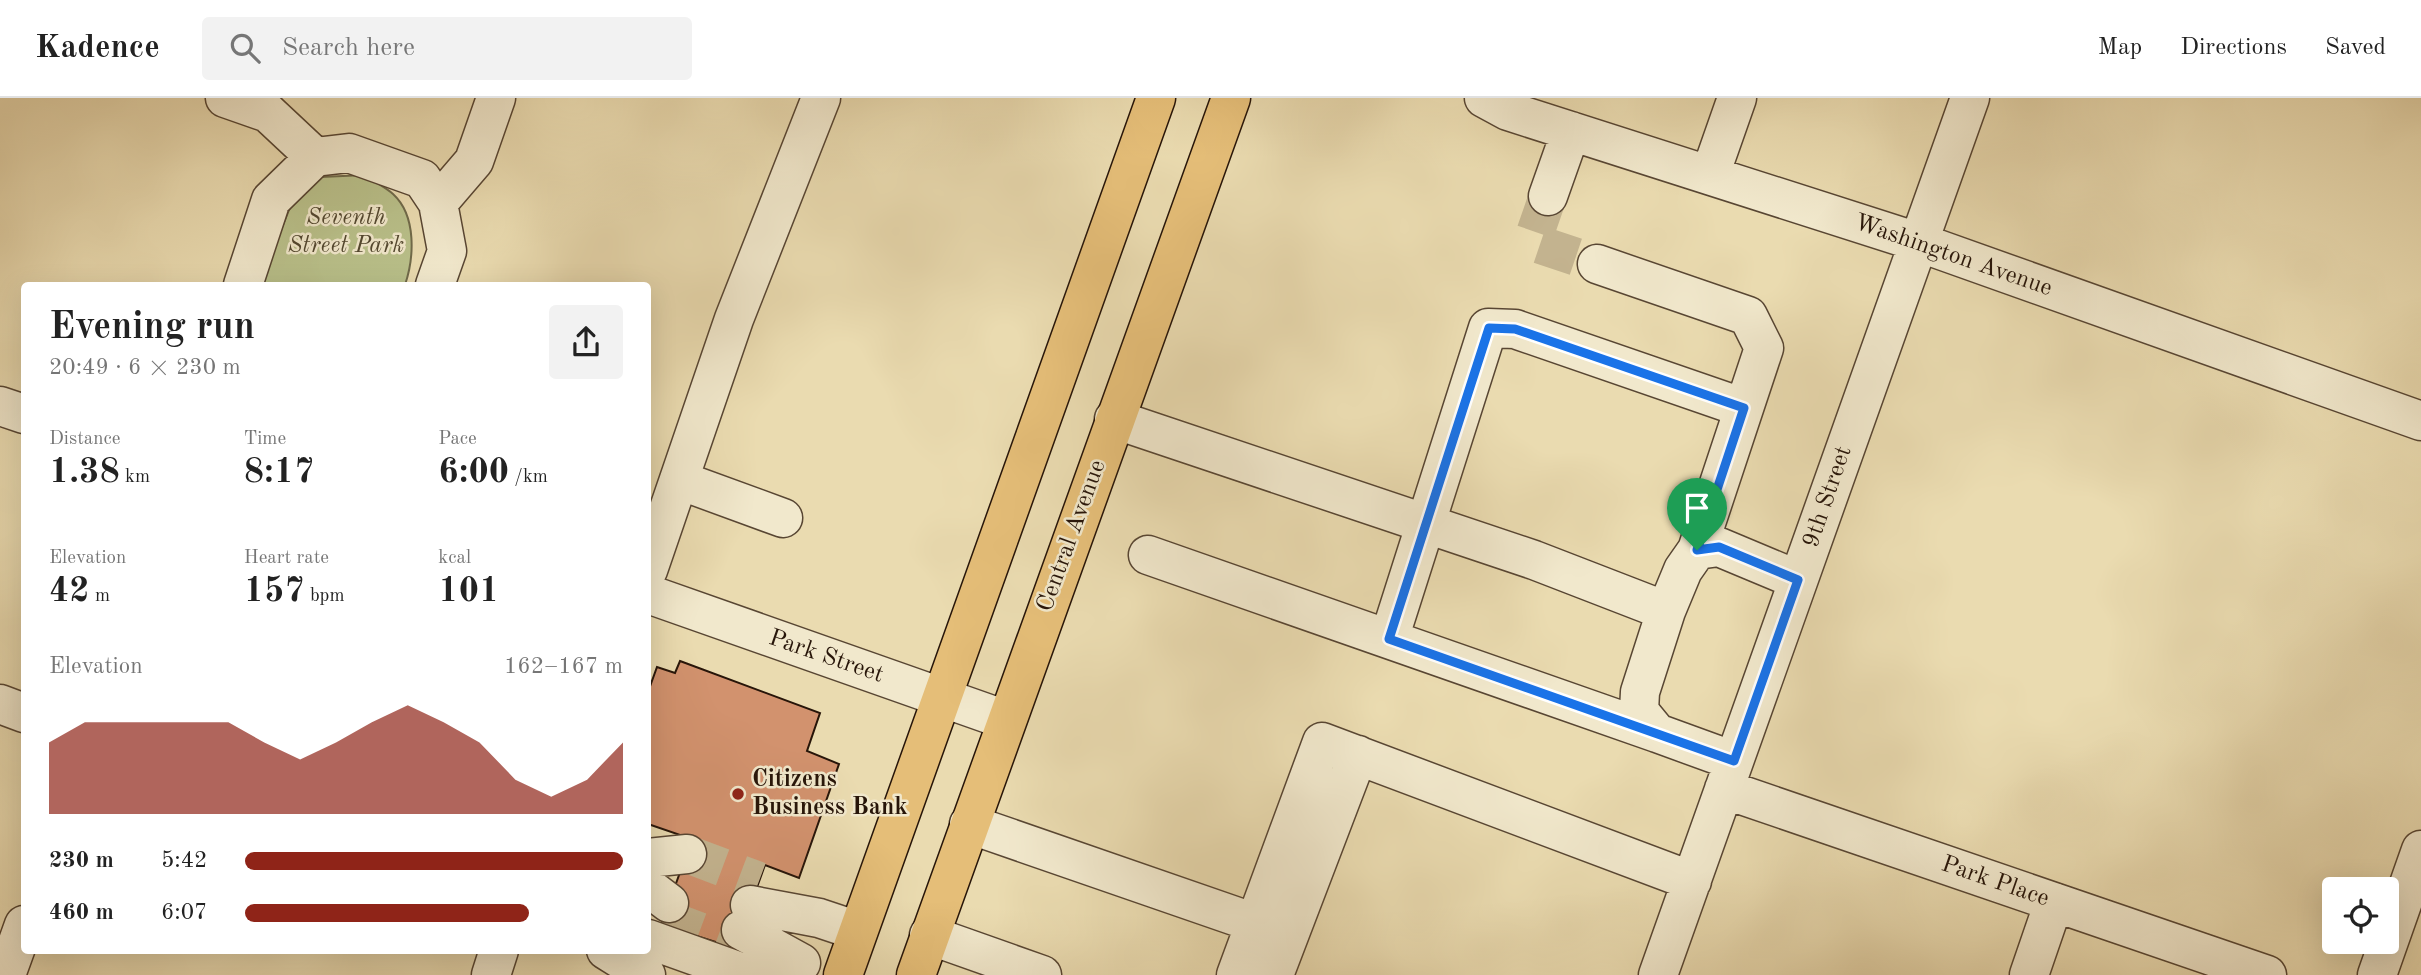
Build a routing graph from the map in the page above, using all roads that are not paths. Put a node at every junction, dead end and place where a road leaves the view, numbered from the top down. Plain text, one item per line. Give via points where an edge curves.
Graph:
1 (225, 98) edge
2 (496, 98) edge
3 (821, 98) edge
4 (1156, 98) edge
5 (1231, 98) edge
6 (1484, 98) edge
7 (1737, 98) edge
8 (1970, 98) edge
9 (1571, 131) junction
10 (315, 157) junction
11 (1710, 175) junction
12 (1548, 196) tunnel mouth
13 (438, 203) junction
14 (1918, 242) junction
15 (1597, 264) tunnel mouth
16 (244, 282) edge
17 (436, 282) edge
18 (0, 406) edge
19 (1744, 408) junction
20 (21, 413) edge
21 (1114, 419) junction
22 (2421, 421) edge
23 (679, 480) junction
24 (783, 518) dead end
25 (1426, 524) junction
26 (1697, 550) junction
27 (1148, 555) dead end
28 (651, 561) edge
29 (1798, 580) junction
30 (651, 595) edge
31 (1666, 611) junction
32 (1389, 639) junction
33 (940, 697) junction
34 (0, 704) edge
35 (21, 712) edge
36 (1006, 720) junction
37 (1657, 733) junction
38 (1358, 755) junction
39 (1729, 775) junction
40 (969, 824) junction
41 (2421, 850) edge
42 (1692, 881) junction
43 (659, 890) edge
44 (2054, 902) junction
45 (1255, 923) junction
46 (858, 932) junction
47 (21, 933) edge
48 (929, 935) junction
49 (498, 954) edge
50 (612, 954) edge
51 (801, 963) junction
52 (6, 975) edge
53 (491, 975) edge
54 (646, 975) edge
55 (842, 975) edge
56 (916, 975) edge
57 (1042, 975) edge
58 (1237, 975) edge
59 (1274, 975) edge
60 (1658, 975) edge
61 (2029, 975) edge
62 (2267, 975) edge
63 (2377, 975) edge

1 - 10 street via 268,113
2 - 13 street via 474,160
3 - 23 street via 734,318
4 - 33 main road
5 - 21 main road, Central Avenue
6 - 9 street, Washington Avenue via 1508,111
7 - 11 street
8 - 14 street, 9th Street
9 - 11 street, Washington Avenue
9 - 12 street
10 - 13 street via 349,153 422,178
10 - 16 street via 271,200
11 - 14 street, Washington Avenue
13 - 17 street via 447,251
14 - 22 street, Washington Avenue
14 - 29 street, 9th Street
15 - 19 street via 1748,316 1765,348
18 - 20 street
19 - 25 street via 1515,329 1489,328
19 - 26 street
21 - 25 street
21 - 36 main road, Central Avenue
23 - 24 street
23 - 28 street
25 - 31 street
25 - 32 street
26 - 29 street via 1719,547
26 - 31 street
27 - 32 street, Park Place
29 - 39 street, 9th Street
30 - 33 street, Park Street
31 - 37 street via 1640,692 1639,710
32 - 37 street, Park Place
33 - 36 street, Park Street
33 - 46 main road
34 - 35 street
36 - 40 main road, Central Avenue
37 - 39 street, Park Place
38 - 42 street
38 - 45 street via 1322,742
38 - 59 street
39 - 42 street, 9th Street
39 - 44 street, Park Place
40 - 45 street
40 - 48 main road, Central Avenue
41 - 63 street
42 - 60 street, 9th Street
43 - 51 street via 743,973
44 - 61 street
44 - 62 street, Park Place
45 - 58 street
46 - 51 street via 819,918 747,915
46 - 55 main road
47 - 52 street
48 - 56 main road, Central Avenue
48 - 57 street
49 - 53 street
50 - 54 street
51 - 55 street

